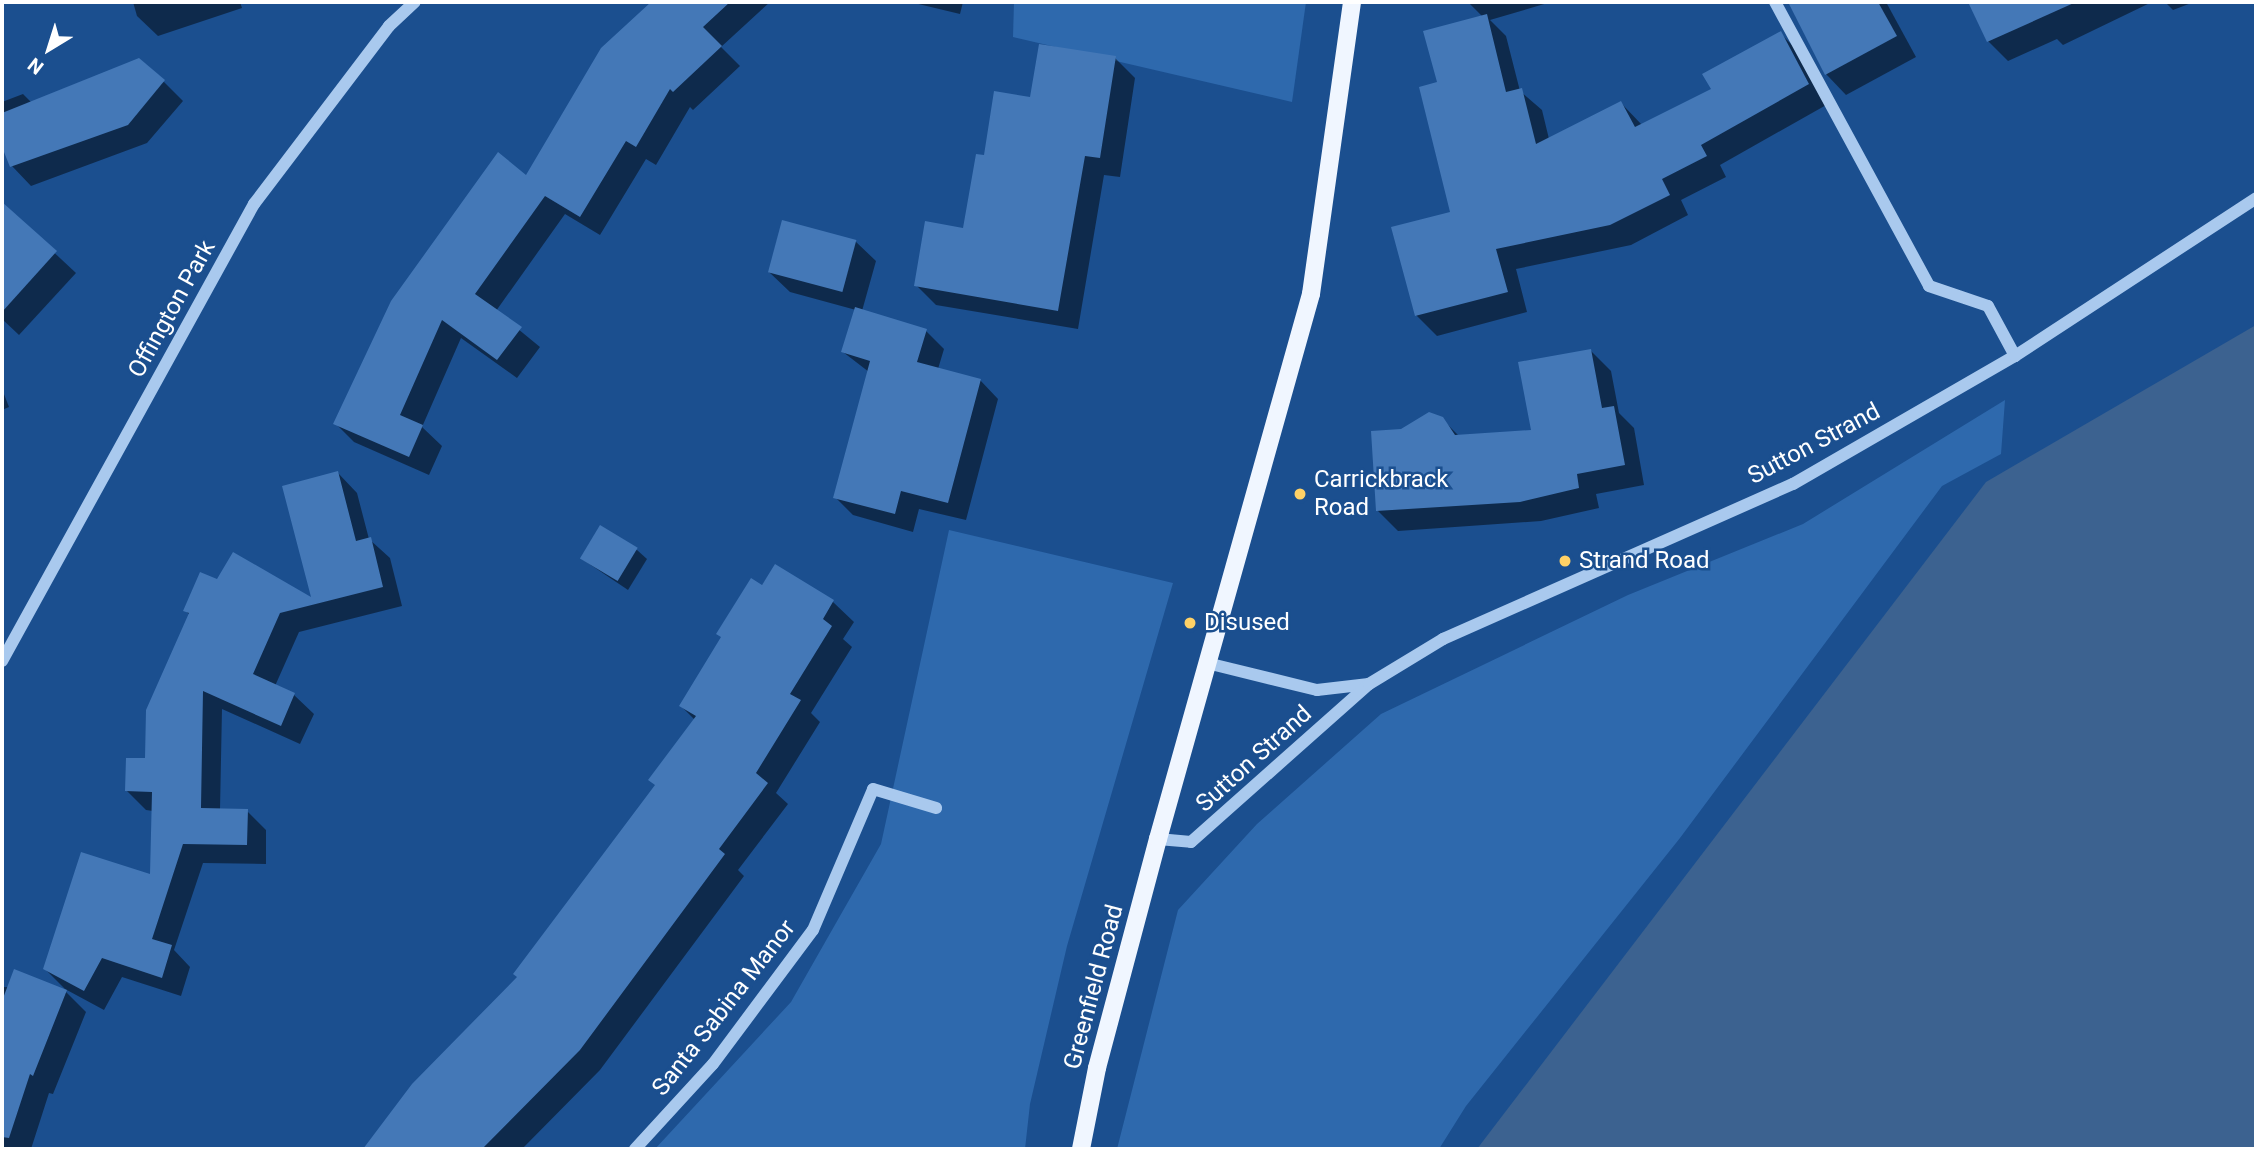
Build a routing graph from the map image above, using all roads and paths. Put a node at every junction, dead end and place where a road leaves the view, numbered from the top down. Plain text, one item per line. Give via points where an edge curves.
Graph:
1 (415, 2) edge
2 (1352, 2) edge
3 (1775, 2) edge
4 (2256, 198) edge
5 (2015, 356) junction
6 (2, 662) edge
7 (1211, 664) junction
8 (1369, 684) junction
9 (936, 808) dead end
10 (1158, 839) junction
11 (635, 1149) edge
12 (1081, 1149) edge

1 - 6 street, Offington Park via 389,26 254,204
2 - 7 main road via 1311,294
3 - 5 street via 1929,286 1988,306
4 - 5 street, Sutton Strand
5 - 8 street, Sutton Strand via 1793,484 1443,639
7 - 8 street, Sutton Strand via 1317,690
7 - 10 main road
8 - 10 street, Sutton Strand via 1191,842
9 - 11 street, Santa Sabina Manor via 873,789 813,930 713,1064
10 - 12 main road, Greenfield Road via 1097,1068

